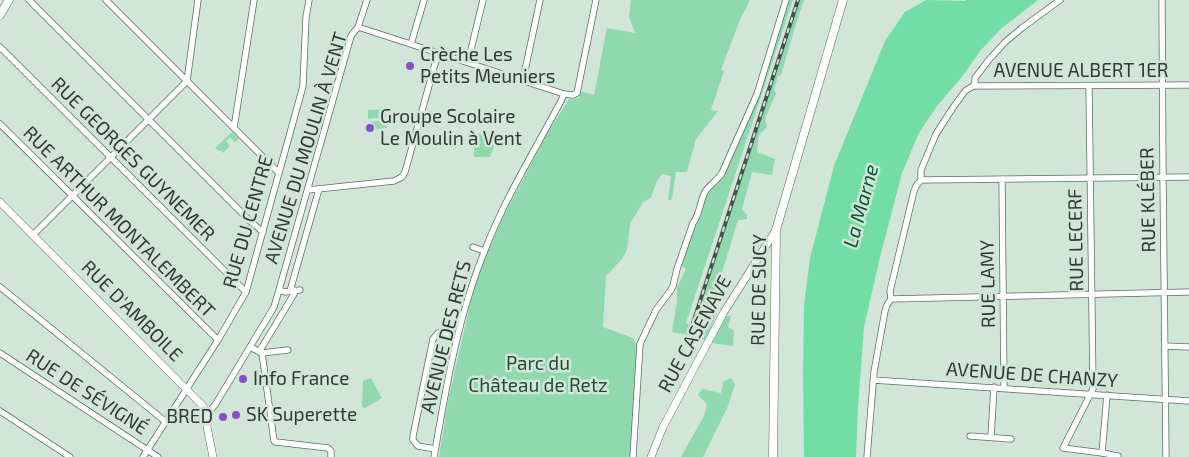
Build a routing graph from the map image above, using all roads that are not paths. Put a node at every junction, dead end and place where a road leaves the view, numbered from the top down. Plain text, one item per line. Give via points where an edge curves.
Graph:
1 (10, 0) edge
2 (29, 0) edge
3 (106, 0) edge
4 (198, 0) edge
5 (254, 0) edge
6 (309, 0) edge
7 (367, 0) edge
8 (424, 0) edge
9 (483, 0) edge
10 (540, 0) edge
11 (596, 0) edge
12 (786, 0) edge
13 (843, 0) edge
14 (1060, 0) edge
15 (1162, 0) edge
16 (0, 15) edge
17 (358, 27) junction
18 (412, 44) junction
19 (0, 47) edge
20 (438, 53) junction
21 (468, 62) junction
22 (523, 80) junction
23 (187, 81) junction
24 (1162, 85) junction
25 (1189, 85) edge
26 (973, 86) junction
27 (1089, 86) junction
28 (564, 94) junction
29 (149, 119) junction
30 (0, 124) edge
31 (234, 128) junction
32 (111, 157) junction
33 (279, 173) junction
34 (1163, 177) junction
35 (1189, 177) edge
36 (1090, 178) junction
37 (1002, 179) junction
38 (921, 180) junction
39 (319, 189) junction
40 (308, 190) junction
41 (72, 196) junction
42 (0, 202) edge
43 (776, 230) junction
44 (263, 232) junction
45 (33, 235) junction
46 (473, 247) dead end
47 (484, 251) junction
48 (0, 287) edge
49 (279, 290) junction
50 (294, 291) junction
51 (246, 292) junction
52 (1165, 292) junction
53 (1189, 292) edge
54 (1091, 294) junction
55 (1003, 296) junction
56 (891, 299) junction
57 (447, 335) dead end
58 (218, 340) junction
59 (1165, 346) junction
60 (250, 347) junction
61 (1189, 347) edge
62 (288, 350) dead end
63 (0, 353) edge
64 (261, 353) junction
65 (873, 380) junction
66 (994, 387) junction
67 (1004, 388) junction
68 (187, 390) junction
69 (1091, 394) junction
70 (1107, 395) junction
71 (1166, 399) junction
72 (1189, 401) edge
73 (0, 411) edge
74 (208, 413) junction
75 (166, 422) junction
76 (970, 436) dead end
77 (991, 437) junction
78 (1011, 439) dead end
79 (435, 449) junction
80 (148, 450) junction
81 (1102, 454) junction
82 (1118, 456) dead end
83 (70, 457) edge
84 (143, 457) edge
85 (158, 457) edge
86 (213, 457) edge
87 (331, 457) edge
88 (434, 457) edge
89 (633, 457) edge
90 (651, 457) edge
91 (773, 457) edge
92 (867, 457) edge
93 (1166, 457) edge

1 - 16 main road
2 - 29 street
3 - 23 street
4 - 23 street
5 - 31 street
6 - 33 street, RUE DU CENTRE via 303,86
7 - 17 street
8 - 18 street
9 - 21 street
10 - 22 street
11 - 28 street via 576,93
12 - 89 street via 757,94 722,173 704,193 673,286 656,310 640,344
13 - 43 main road, RUE DE SUCY
14 - 26 street via 1005,42 975,78
15 - 24 street, RUE KLÉBER
17 - 18 street, AVENUE DU MOULIN À VENT
17 - 40 street, AVENUE DU MOULIN À VENT via 351,36
18 - 20 street, AVENUE DU MOULIN À VENT
19 - 32 street, RUE GEORGES GUYNEMER
20 - 21 street, AVENUE DU MOULIN À VENT
20 - 39 street via 402,177 394,181
21 - 22 street, AVENUE DU MOULIN À VENT
22 - 28 street, AVENUE DU MOULIN À VENT
23 - 29 street
23 - 31 street
24 - 25 street, AVENUE ALBERT 1ER
24 - 27 street, AVENUE ALBERT 1ER
24 - 34 street, RUE KLÉBER
26 - 27 street, AVENUE ALBERT 1ER
26 - 38 street via 965,91 936,134
27 - 36 street, RUE LECERF
28 - 47 street, AVENUE DES RETS
29 - 32 street
29 - 44 street
30 - 41 street, RUE ARTHUR MONTALEMBERT
31 - 33 street
32 - 41 street
32 - 51 street, RUE GEORGES GUYNEMER
33 - 44 street, RUE DU CENTRE
34 - 35 street
34 - 36 street
34 - 52 street, RUE KLÉBER
36 - 37 street
36 - 54 street, RUE LECERF
37 - 38 street
37 - 55 street, RUE LAMY
38 - 56 street via 914,191 890,290
39 - 40 street
39 - 50 street
40 - 49 street, AVENUE DU MOULIN À VENT
41 - 45 street
41 - 58 street, RUE ARTHUR MONTALEMBERT
42 - 45 street, RUE D'AMBOILE
43 - 90 street, RUE CASENAVE via 724,312 663,427
43 - 91 main road, RUE DE SUCY
44 - 51 street, RUE DU CENTRE
45 - 68 street, RUE D'AMBOILE
46 - 47 street
47 - 79 street, AVENUE DES RETS via 458,338
48 - 75 street
49 - 50 street
49 - 60 street, AVENUE DU MOULIN À VENT via 274,307
50 - 64 street
51 - 58 street, RUE DU CENTRE
52 - 53 street
52 - 54 street
52 - 59 street, RUE KLÉBER
54 - 55 street
54 - 69 street, RUE LECERF
55 - 56 street
55 - 67 street, RUE LAMY
56 - 65 street via 886,305
57 - 79 street via 438,333 434,336 413,436 418,446
58 - 68 street, RUE DU CENTRE
59 - 61 street
59 - 71 street, RUE KLÉBER
60 - 64 street
60 - 74 street, AVENUE DU MOULIN À VENT
62 - 64 street
63 - 80 street, RUE DE SÉVIGNÉ
64 - 87 street via 274,441 328,448
65 - 66 street, AVENUE DE CHANZY
65 - 92 street
66 - 67 street, AVENUE DE CHANZY
66 - 77 street
67 - 69 street, AVENUE DE CHANZY
68 - 74 street, RUE D'AMBOILE
68 - 75 street, RUE DU CENTRE
69 - 70 street, AVENUE DE CHANZY
69 - 81 street via 1063,448
70 - 71 street, AVENUE DE CHANZY
70 - 81 street
71 - 72 street, AVENUE DE CHANZY
71 - 93 street, RUE KLÉBER
73 - 83 street
74 - 86 street via 207,427
75 - 80 street, RUE DU CENTRE
76 - 77 street
77 - 78 street
79 - 88 street, AVENUE DES RETS
80 - 84 street, RUE DU CENTRE
80 - 85 street, RUE DE SÉVIGNÉ
81 - 82 street

